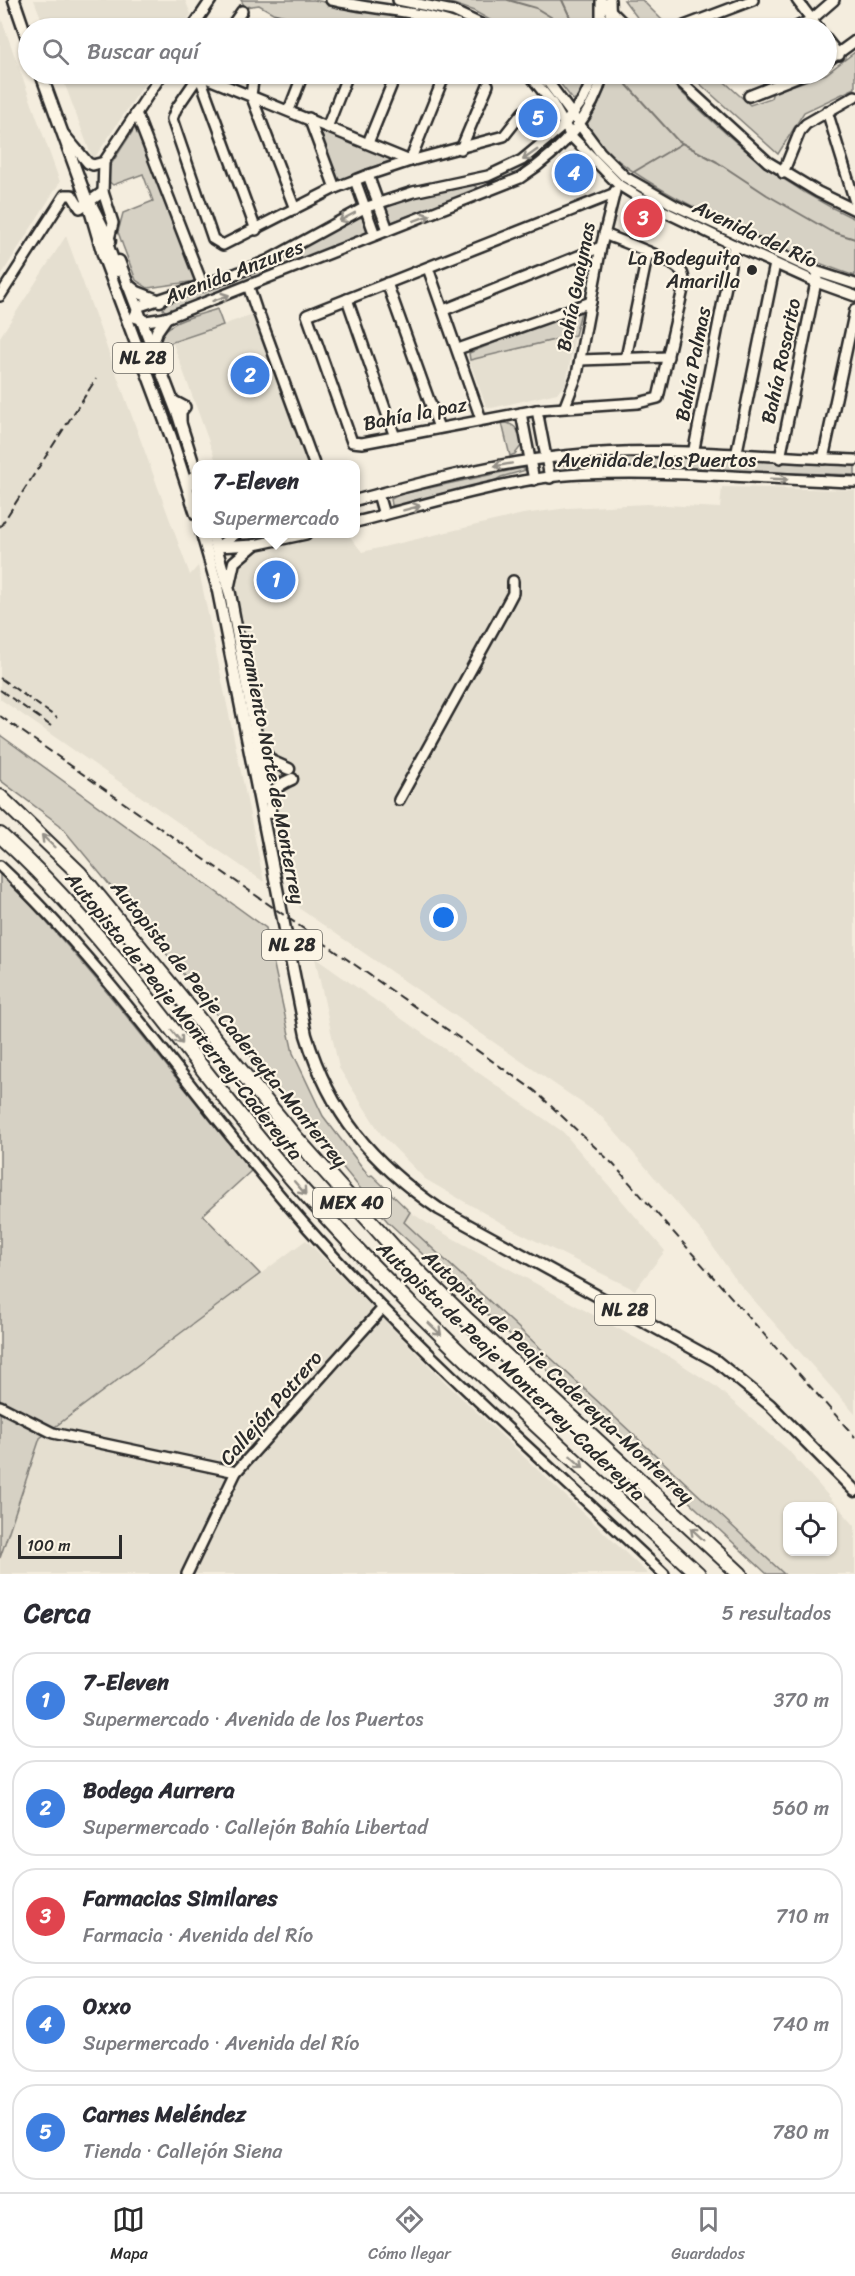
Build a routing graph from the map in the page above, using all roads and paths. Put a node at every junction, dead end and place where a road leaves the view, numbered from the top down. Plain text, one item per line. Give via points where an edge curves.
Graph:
1 (14, 0) edge
2 (211, 0) edge
3 (331, 0) edge
4 (398, 0) edge
5 (753, 0) edge
6 (797, 0) edge
7 (834, 0) edge
8 (604, 1) edge
9 (356, 3) edge
10 (242, 11) dead end
11 (612, 11) junction
12 (20, 18) edge
13 (199, 18) edge
14 (237, 18) edge
15 (432, 18) edge
16 (461, 18) edge
17 (602, 18) edge
18 (612, 18) edge
19 (619, 18) edge
20 (705, 18) edge
21 (810, 18) edge
22 (813, 18) edge
23 (855, 41) edge
24 (837, 53) edge
25 (839, 55) joint
26 (45, 84) edge
27 (155, 84) edge
28 (193, 84) edge
29 (204, 84) edge
30 (224, 84) edge
31 (253, 84) edge
32 (299, 84) edge
33 (344, 84) edge
34 (392, 84) edge
35 (441, 84) edge
36 (537, 84) edge
37 (549, 84) edge
38 (590, 84) edge
39 (599, 84) edge
40 (683, 84) edge
41 (779, 84) edge
42 (488, 85) dead end
43 (251, 95) junction
44 (749, 96) dead end
45 (855, 96) edge
46 (289, 110) junction
47 (827, 111) junction
48 (523, 112) dead end
49 (136, 113) junction
50 (572, 115) junction
51 (309, 118) junction
52 (578, 124) junction
53 (328, 125) junction
54 (563, 126) junction
55 (62, 132) junction
56 (571, 136) junction
57 (368, 143) junction
58 (461, 149) junction
59 (410, 161) junction
60 (104, 162) junction
61 (783, 173) junction
62 (368, 175) junction
63 (479, 178) junction
64 (354, 180) junction
65 (622, 181) junction
66 (335, 188) junction
67 (104, 192) junction
68 (485, 193) junction
69 (613, 194) junction
70 (855, 202) edge
71 (378, 203) junction
72 (90, 205) junction
73 (364, 208) junction
74 (295, 209) junction
75 (855, 210) edge
76 (256, 230) junction
77 (388, 230) junction
78 (604, 234) junction
79 (375, 235) junction
80 (109, 239) junction
81 (734, 245) junction
82 (601, 246) junction
83 (648, 252) junction
84 (104, 258) junction
85 (269, 260) junction
86 (775, 264) junction
87 (428, 268) junction
88 (818, 272) junction
89 (277, 277) junction
90 (816, 282) junction
91 (387, 283) junction
92 (127, 284) junction
93 (855, 284) edge
94 (203, 286) junction
95 (249, 288) junction
96 (0, 296) edge
97 (855, 296) edge
98 (347, 299) junction
99 (160, 300) junction
100 (591, 302) junction
101 (444, 310) junction
102 (855, 310) edge
103 (138, 315) junction
104 (166, 318) junction
105 (152, 347) junction
106 (458, 349) junction
107 (668, 357) junction
108 (626, 358) junction
109 (580, 360) junction
110 (150, 378) junction
111 (565, 406) junction
112 (537, 410) junction
113 (522, 413) junction
114 (481, 419) junction
115 (439, 428) junction
116 (395, 437) junction
117 (693, 454) junction
118 (736, 456) junction
119 (546, 458) junction
120 (780, 458) junction
121 (823, 459) junction
122 (312, 460) edge
123 (530, 460) junction
124 (855, 460) edge
125 (192, 471) edge
126 (192, 475) edge
127 (192, 476) edge
128 (550, 478) junction
129 (534, 480) junction
130 (855, 482) edge
131 (378, 494) junction
132 (360, 499) edge
133 (384, 515) junction
134 (360, 521) edge
135 (203, 538) edge
136 (210, 538) edge
137 (214, 538) edge
138 (230, 538) edge
139 (287, 538) edge
140 (254, 545) junction
141 (217, 547) junction
142 (513, 581) dead end
143 (230, 594) junction
144 (226, 633) junction
145 (257, 740) junction
146 (0, 797) edge
147 (399, 800) dead end
148 (270, 813) junction
149 (0, 836) edge
150 (0, 866) edge
151 (379, 1161) junction
152 (383, 1308) junction
153 (0, 1406) edge
154 (236, 1472) junction
155 (852, 1489) edge
156 (855, 1500) edge
157 (187, 1574) edge
158 (664, 1574) edge
159 (698, 1574) edge
160 (740, 1574) edge

1 - 12 main road
2 - 13 street
3 - 9 street
4 - 16 street via 444,9
5 - 20 street
6 - 21 street
7 - 22 street
8 - 11 street
8 - 17 street
9 - 15 street
10 - 14 street
11 - 18 street
11 - 19 street
23 - 25 street
24 - 25 street
26 - 55 main road, NL 28
27 - 49 street
28 - 76 street via 172,119 213,239 229,244
29 - 76 street
30 - 43 street
31 - 43 street
32 - 46 street
33 - 53 street
34 - 57 street
35 - 59 street
36 - 54 street, Avenida del Río
37 - 50 street, Avenida del Río
38 - 50 street, Avenida Anzures
39 - 52 street, Avenida Anzures
40 - 61 street
41 - 44 street
42 - 58 street
43 - 46 street
43 - 74 street
45 - 47 street
46 - 51 street
47 - 61 street via 800,131
47 - 70 street
48 - 58 street via 504,136
49 - 60 street
49 - 94 street
50 - 52 street, Avenida del Río
50 - 54 street, Avenida Anzures
51 - 53 street
51 - 66 street
52 - 56 street, Avenida Anzures
52 - 65 street, Avenida del Río
53 - 57 street
54 - 56 street, Avenida del Río
54 -> 63 street, Avenida Anzures via 522,160
55 - 60 street via 88,163
55 - 72 main road, NL 28
56 - 65 street, Avenida del Río
56 - 68 street, Avenida Anzures via 540,165
57 - 59 street
58 - 59 street
59 - 62 street
60 - 67 street
61 - 75 street
62 - 64 street
62 - 71 street
63 - 68 street
63 - 71 street, Avenida Anzures
64 - 66 street
64 - 73 street
65 - 69 street, Bahía Guaymas
65 - 81 street, Avenida del Río via 653,206
65 - 88 street, Avenida del Río
66 - 74 street
67 - 72 street
67 - 80 street via 113,223
77 -> 68 street, Avenida Anzures
69 - 78 street, Bahía Guaymas
69 - 87 street, Bahía la paz
71 - 73 street, Avenida Anzures
71 - 77 street
72 - 80 main road
72 - 84 main road, NL 28
72 - 96 street via 80,208 72,195 65,195
72 - 103 main road, NL 28
73 - 79 street
73 -> 85 street, Avenida Anzures
74 - 76 street
77 - 79 street, Avenida Anzures
78 - 82 street, Bahía Guaymas
78 - 83 street, Bahía la paz
79 - 89 street, Avenida Anzures
80 - 92 main road
81 - 86 street, Avenida del Río
81 - 117 street, Bahía Palmas
82 - 100 street, Bahía Guaymas
82 - 101 street
83 - 107 street, Bahía la paz via 683,274
83 - 108 street
84 - 103 main road via 130,315
84 - 110 main road, NL 28
85 - 89 street
85 - 94 street, Avenida Anzures
86 - 90 street, Avenida del Río
86 - 118 street
87 - 91 street, Bahía la paz
87 - 101 street
88 - 90 street, Bahía Rosarito
88 - 93 street, Avenida del Río
89 - 95 street, Avenida Anzures
90 - 97 street, Avenida del Río
90 - 120 street, Bahía Rosarito
91 - 98 street, Bahía la paz
91 - 115 street
92 - 99 main road
92 - 103 main road
94 - 99 street, Avenida Anzures
104 -> 95 street, Avenida Anzures
95 - 122 street
98 - 116 street
98 - 116 street, Bahía la paz via 307,315 354,444
99 - 103 street, Avenida Anzures
99 - 104 street
100 - 106 street
100 - 109 street, Bahía Guaymas
101 - 106 street
102 - 121 street
103 - 104 street, Avenida Anzures
103 - 105 main road
103 - 110 main road via 135,330
103 - 126 main road, NL 28
104 - 105 main road
105 - 125 main road via 188,441
106 - 114 street
107 - 108 street
107 - 111 street, Bahía la paz via 661,392 653,400
108 - 109 street
109 - 111 street, Bahía Guaymas
110 - 127 main road, NL 28
111 - 112 street, Bahía la paz
112 - 113 street, Bahía la paz
112 - 119 street
113 - 114 street, Bahía la paz
113 - 123 street
114 - 115 street, Bahía la paz
115 - 116 street, Bahía la paz
117 - 118 street, Avenida de los Puertos
117 - 119 street, Avenida de los Puertos via 612,453
118 - 120 street, Avenida de los Puertos
119 - 123 street, Avenida de los Puertos
119 - 128 street
120 - 121 street, Avenida de los Puertos
121 - 124 street, Avenida de los Puertos
123 - 129 street
123 -> 131 street, Avenida de los Puertos
128 - 129 street, Avenida de los Puertos
128 -> 130 street, Avenida de los Puertos via 599,474
133 -> 129 street, Avenida de los Puertos
131 - 132 street, Avenida de los Puertos
131 - 133 street
133 - 134 street, Avenida de los Puertos
135 - 144 main road, Libramiento Norte de Monterrey / NL 28
136 - 141 main road
137 - 141 main road, Libramiento Norte de Monterrey / NL 28
138 - 141 street
139 - 140 street
140 - 141 street
140 - 143 main road via 234,562
141 - 143 main road, Libramiento Norte de Monterrey / NL 28
141 - 144 main road
142 - 147 street via 513,593 505,609
143 - 145 main road, Libramiento Norte de Monterrey / NL 28
144 - 151 main road, Libramiento Norte de Monterrey / NL 28 via 306,1035 335,1103 352,1131
145 - 148 main road, Libramiento Norte de Monterrey / NL 28
145 - 148 main road via 270,761 290,774 273,790
160 -> 146 highway, Autopista de Peaje Cadereyta-Monterrey / MEX 40 via 394,1248 288,1129 79,873
148 - 151 main road, Libramiento Norte de Monterrey / NL 28 via 309,1030 333,1093
149 -> 159 highway, Autopista de Peaje Monterrey-Cadereyta / MEX 40 via 71,906 247,1125 366,1261 456,1350
150 - 152 street via 105,980 308,1228
151 - 155 main road, Libramiento Norte de Monterrey / NL 28 via 412,1191 465,1225 716,1361 771,1405
152 - 154 street, Callejón Potrero
152 - 158 street
153 - 154 street via 53,1433
154 - 157 street, Callejón Potrero
155 - 156 main road, Libramiento Norte de Monterrey / NL 28

